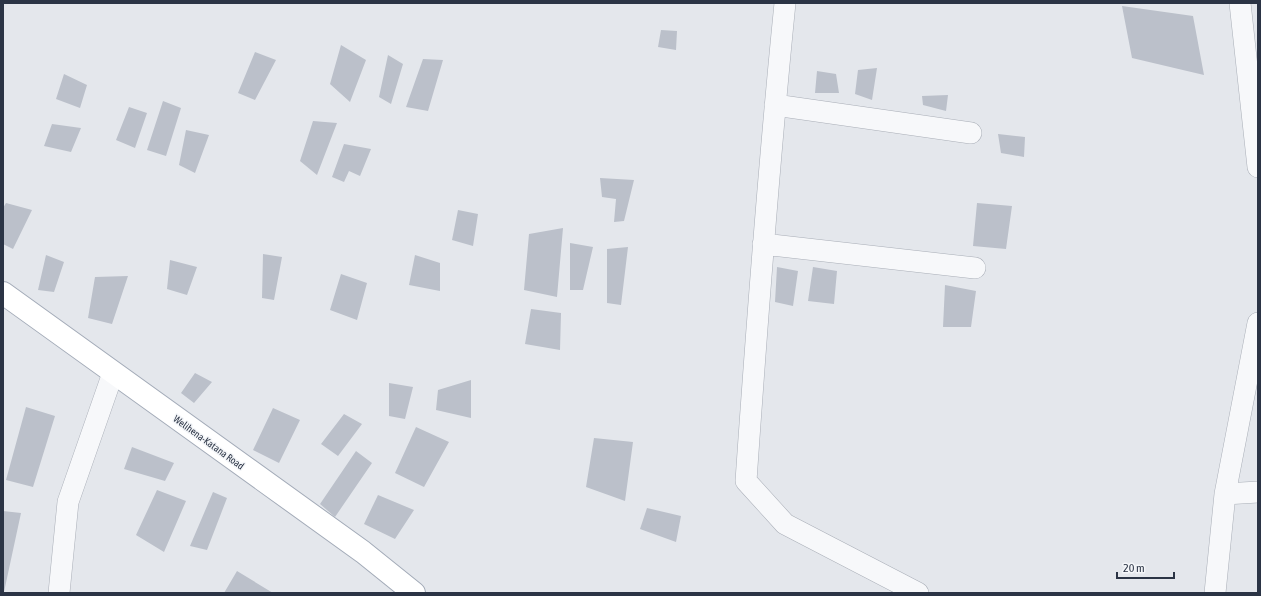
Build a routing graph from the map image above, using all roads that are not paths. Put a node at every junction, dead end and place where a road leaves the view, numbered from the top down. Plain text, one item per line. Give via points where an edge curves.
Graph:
1 (785, 3) edge
2 (1240, 3) edge
3 (775, 105) junction
4 (971, 133) dead end
5 (1258, 167) edge
6 (763, 244) junction
7 (975, 268) dead end
8 (3, 293) edge
9 (1258, 324) edge
10 (113, 373) junction
11 (1258, 492) edge
12 (1225, 494) junction
13 (59, 593) edge
14 (414, 593) edge
15 (918, 593) edge
16 (1215, 593) edge

1 - 3 street
2 - 5 street
3 - 4 street
3 - 6 street
6 - 7 street
6 - 15 street via 746,481 785,524
8 - 10 main road, Welihena-Katana Road
9 - 12 street
10 - 13 street via 68,502
10 - 14 main road, Welihena-Katana Road via 362,552
11 - 12 street
12 - 16 street

